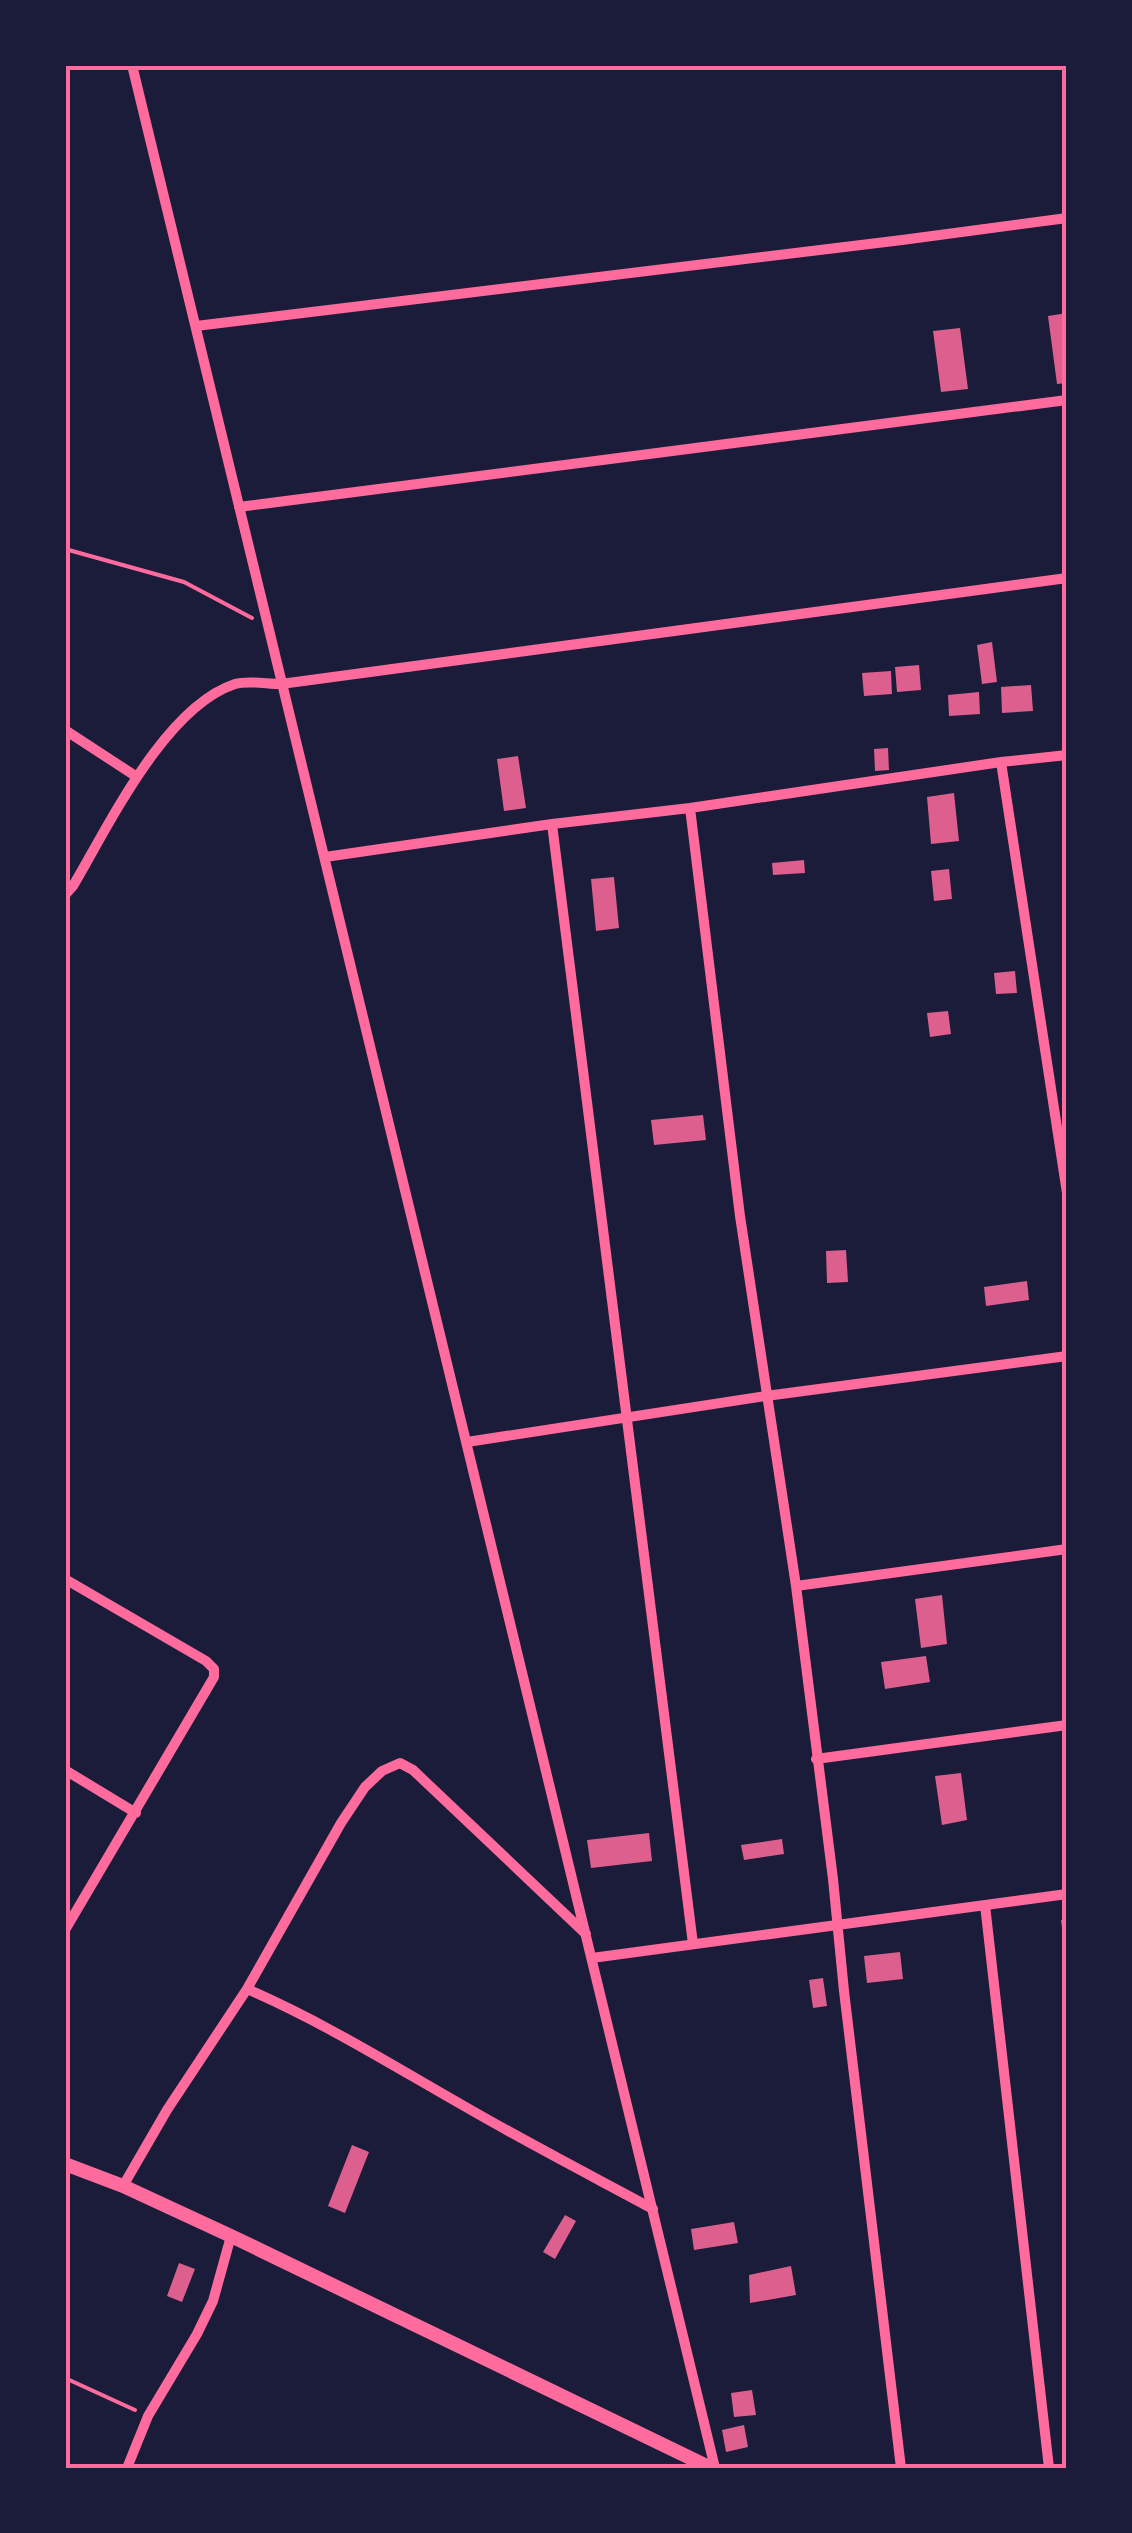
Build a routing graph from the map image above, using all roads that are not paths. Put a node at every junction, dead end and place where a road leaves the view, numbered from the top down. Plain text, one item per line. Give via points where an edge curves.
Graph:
1 (132, 65) edge
2 (1067, 218) edge
3 (196, 326) junction
4 (1067, 400) edge
5 (240, 507) junction
6 (1067, 578) edge
7 (281, 684) junction
8 (65, 730) edge
9 (1067, 755) edge
10 (1001, 762) junction
11 (137, 777) junction
12 (690, 808) junction
13 (552, 824) junction
14 (324, 857) junction
15 (65, 895) edge
16 (1067, 1193) edge
17 (1067, 1356) edge
18 (766, 1396) junction
19 (626, 1418) junction
20 (467, 1442) junction
21 (1067, 1550) edge
22 (65, 1579) edge
23 (796, 1586) junction
24 (1067, 1724) edge
25 (816, 1758) junction
26 (65, 1770) edge
27 (136, 1813) junction
28 (1067, 1894) edge
29 (986, 1905) junction
30 (836, 1925) junction
31 (65, 1930) edge
32 (586, 1934) junction
33 (692, 1944) junction
34 (592, 1958) junction
35 (247, 1989) junction
36 (65, 2164) edge
37 (123, 2186) junction
38 (653, 2210) junction
39 (232, 2236) junction
40 (127, 2468) edge
41 (713, 2468) edge
42 (901, 2468) edge
43 (1049, 2468) edge

1 - 3 street
2 - 3 street
3 - 5 street
4 - 5 street
5 - 7 street
6 - 7 street
7 - 11 street via 238,683 210,697 181,721
7 - 14 street
8 - 11 street
9 - 10 street
10 - 12 street
10 - 16 street
11 - 15 street
12 - 13 street
12 - 18 street
13 - 14 street
13 - 19 street
14 - 20 street
17 - 18 street
18 - 19 street
18 - 23 street
19 - 20 street
19 - 33 street
20 - 32 street
21 - 23 street
22 - 27 street via 214,1668
23 - 25 street
24 - 25 street
25 - 30 street
26 - 27 street
27 - 31 street
28 - 29 street
29 - 30 street
29 - 43 street
30 - 33 street
30 - 42 street
32 - 34 street
32 - 35 street via 400,1762 373,1779 349,1811
33 - 34 street
34 - 38 street
35 - 37 street
35 - 38 street via 344,2036
36 - 37 street
37 - 39 street
38 - 41 street
39 - 40 street via 212,2301
39 - 41 street

